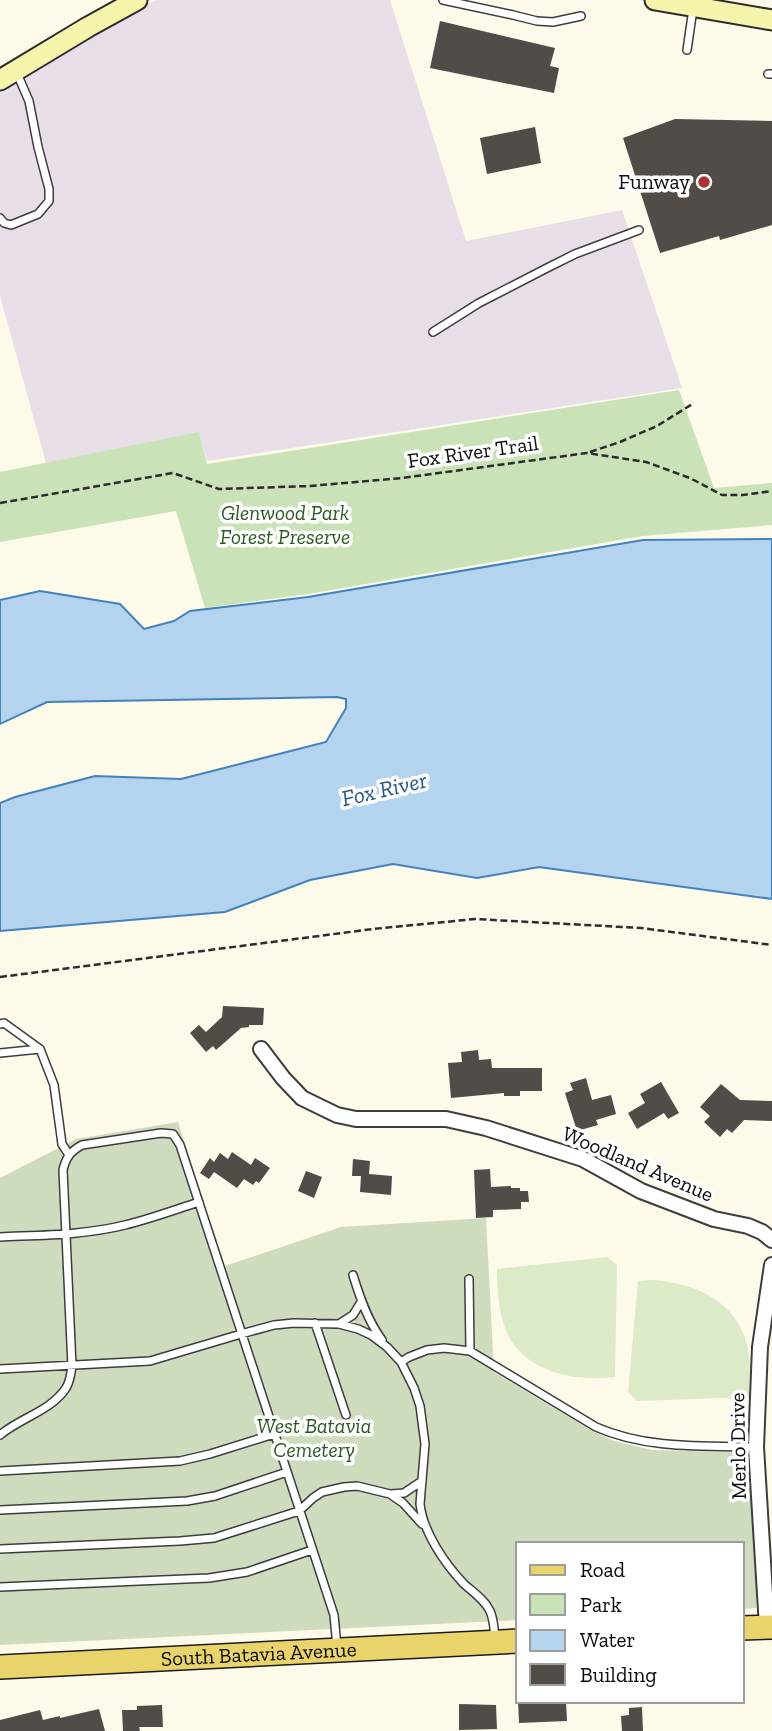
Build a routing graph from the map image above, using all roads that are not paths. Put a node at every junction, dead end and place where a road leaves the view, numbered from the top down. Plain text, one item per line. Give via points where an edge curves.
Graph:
1 (137, 0) edge
2 (443, 0) edge
3 (655, 0) edge
4 (693, 7) junction
5 (581, 16) dead end
6 (772, 20) edge
7 (687, 50) dead end
8 (8, 75) edge
9 (0, 218) edge
10 (639, 230) dead end
11 (433, 332) dead end
12 (0, 1024) edge
13 (40, 1049) junction
14 (261, 1049) dead end
15 (0, 1053) edge
16 (69, 1155) junction
17 (199, 1202) junction
18 (66, 1234) junction
19 (0, 1237) edge
20 (772, 1240) edge
21 (772, 1265) edge
22 (353, 1275) dead end
23 (469, 1279) dead end
24 (361, 1302) junction
25 (315, 1323) junction
26 (339, 1325) junction
27 (241, 1334) junction
28 (387, 1347) junction
29 (470, 1352) junction
30 (401, 1362) junction
31 (72, 1366) junction
32 (0, 1369) edge
33 (346, 1415) dead end
34 (274, 1434) junction
35 (0, 1435) edge
36 (756, 1447) junction
37 (0, 1471) edge
38 (287, 1472) junction
39 (422, 1481) junction
40 (390, 1494) junction
41 (0, 1510) edge
42 (299, 1511) junction
43 (426, 1529) junction
44 (0, 1549) edge
45 (312, 1549) junction
46 (0, 1587) edge
47 (769, 1627) edge
48 (744, 1628) edge
49 (507, 1642) edge
50 (337, 1651) junction
51 (0, 1668) edge

1 - 8 main road
2 - 5 lane via 537,22
3 - 4 main road
4 - 6 main road
4 - 7 lane
8 - 9 lane via 29,101 49,201 38,214 11,225
10 - 11 lane via 575,254
12 - 13 lane
13 - 15 lane
13 - 16 lane via 54,1085 62,1144
14 - 20 street, Woodland Avenue via 302,1098 337,1115 446,1119 486,1128 583,1159 641,1191 693,1213 748,1226
16 - 17 lane via 82,1145 173,1134
16 - 18 lane via 63,1170
17 - 18 lane via 124,1226
17 - 27 lane
18 - 19 lane
18 - 31 lane
21 - 36 street, Merlo Drive via 760,1347
22 - 24 lane
23 - 29 lane
24 - 26 lane
24 - 28 lane
25 - 26 lane
25 - 27 lane via 294,1322
25 - 33 lane
26 - 28 lane via 358,1329
27 - 31 lane via 150,1361
27 - 34 lane
28 - 30 lane
29 - 30 lane via 427,1350
29 - 36 lane via 611,1434 657,1443
30 - 39 lane via 422,1416
31 - 32 lane
31 - 35 lane via 69,1381 53,1402
34 - 37 lane via 180,1461
34 - 38 lane
36 - 47 street, Merlo Drive
38 - 41 lane via 201,1499
38 - 42 lane
39 - 40 lane via 404,1493
39 - 43 lane via 420,1504
40 - 42 lane via 344,1486 322,1492
40 - 43 lane
42 - 44 lane via 198,1540
42 - 45 lane
43 - 49 lane via 454,1572 486,1606
45 - 46 lane via 265,1567 219,1576
45 - 50 lane via 334,1615
47 - 48 main road
49 - 50 main road, South Batavia Avenue
50 - 51 main road, South Batavia Avenue

